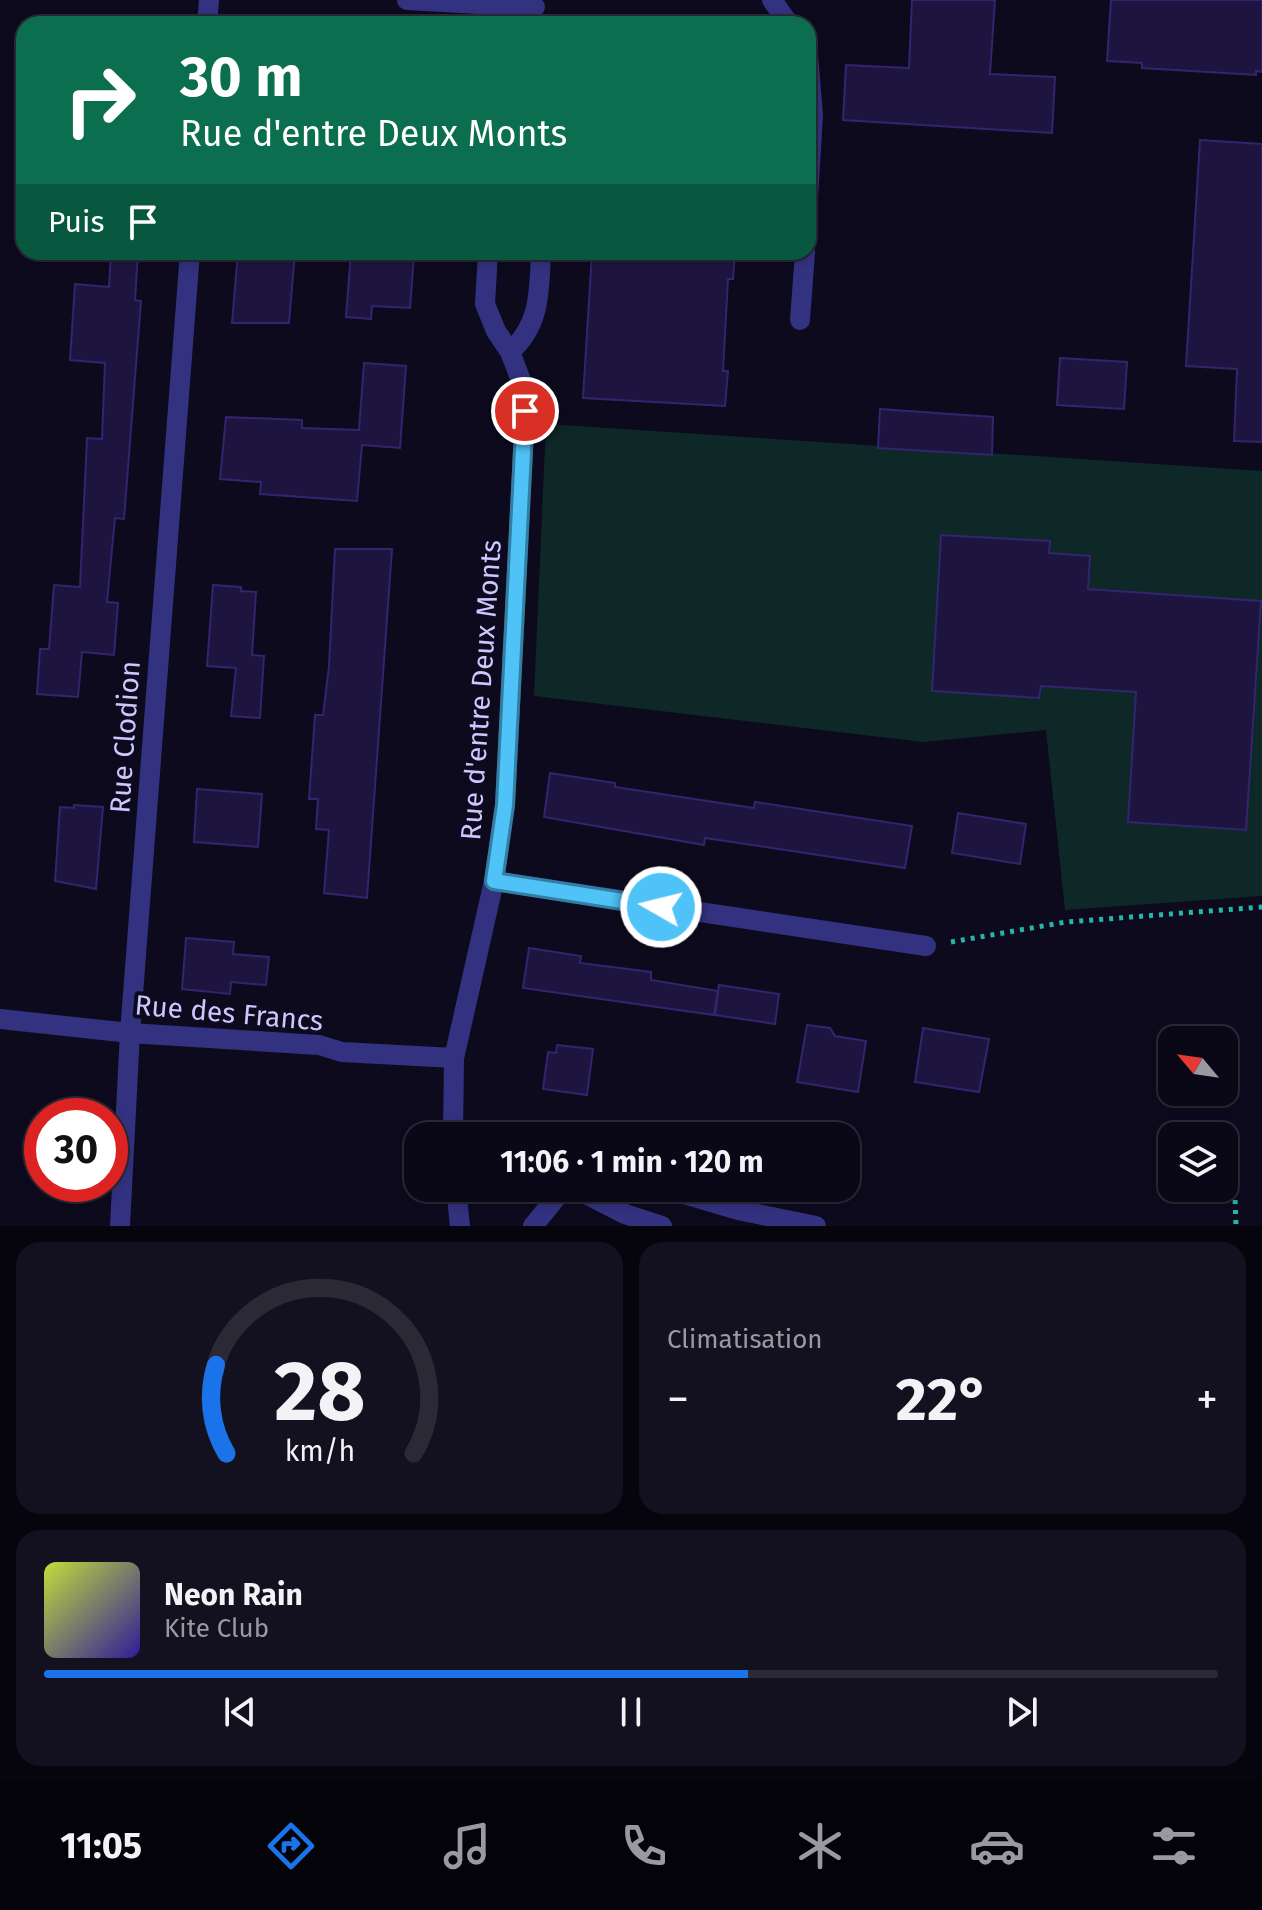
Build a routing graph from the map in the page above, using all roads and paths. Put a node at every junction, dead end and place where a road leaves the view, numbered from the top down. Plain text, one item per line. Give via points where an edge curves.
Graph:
1 (407, 0) edge
2 (533, 10) edge
3 (189, 260) edge
4 (488, 260) edge
5 (541, 260) edge
6 (804, 260) edge
7 (800, 320) dead end
8 (510, 352) junction
9 (494, 881) junction
10 (1262, 907) edge
11 (926, 946) joint
12 (0, 1019) edge
13 (130, 1033) junction
14 (454, 1058) junction
15 (453, 1122) edge
16 (457, 1202) edge
17 (553, 1202) edge
18 (601, 1202) edge
19 (711, 1202) edge
20 (1235, 1202) edge
21 (120, 1226) edge
22 (460, 1226) edge
23 (533, 1226) edge
24 (662, 1226) edge
25 (816, 1226) edge
26 (1236, 1226) edge

1 - 2 street
3 - 13 street, Rue Clodion
4 - 8 street, Rue d'entre Deux Monts via 485,304
5 - 8 street via 538,313 525,339
6 - 7 street
8 - 9 street, Rue d'entre Deux Monts via 524,388 525,411 505,805
9 - 11 street
9 - 14 street, Rue d'entre Deux Monts
10 - 11 path via 1066,922
12 - 13 street, Rue des Francs
13 - 14 street, Rue des Francs
13 - 21 street, Rue Clodion
14 - 15 street, Rue d'entre Deux Monts
16 - 22 street
17 - 23 street
18 - 24 street
19 - 25 street
20 - 26 path

